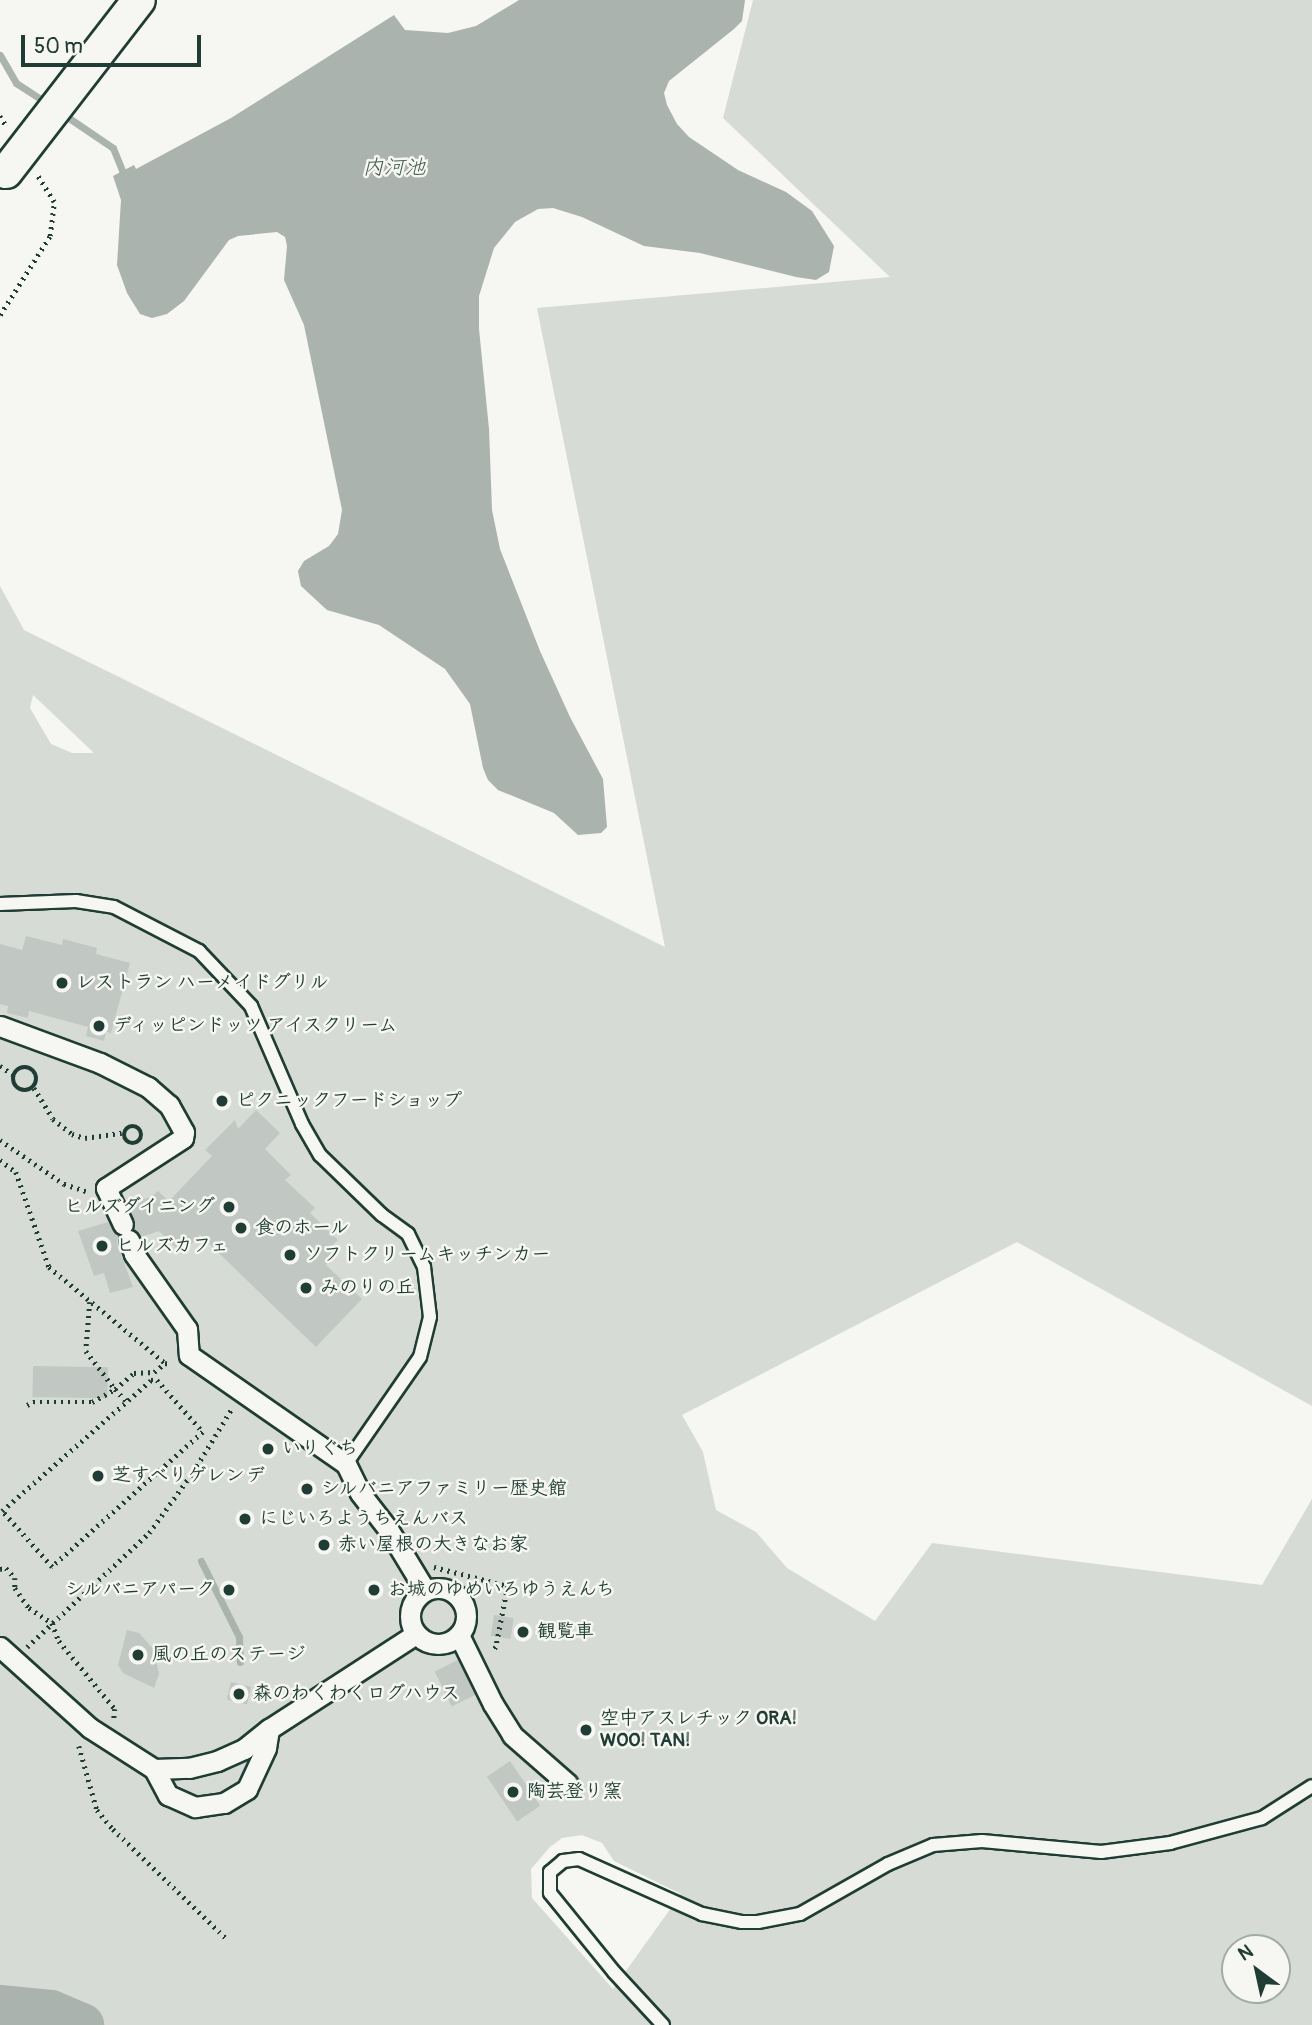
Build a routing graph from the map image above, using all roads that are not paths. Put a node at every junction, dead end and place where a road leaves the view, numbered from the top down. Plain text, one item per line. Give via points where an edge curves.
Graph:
1 (139, 0) edge
2 (20, 171) road end
3 (0, 904) edge
4 (0, 1026) edge
5 (345, 1464) junction
6 (425, 1590) junction
7 (416, 1634) junction
8 (459, 1635) junction
9 (7, 1653) edge
10 (269, 1729) junction
11 (155, 1769) junction
12 (568, 1784) dead end
13 (1312, 1786) edge
14 (663, 2025) edge

1 - 2 street, bridge
3 - 5 lane via 76,901 114,907 199,951 251,1006 320,1155 408,1234 424,1267 430,1317 420,1357
4 - 5 street via 100,1063 148,1087 169,1105 183,1138 106,1188 134,1254 187,1329 189,1355
5 - 6 street
6 - 7 street via 410,1610
6 - 8 street via 445,1588 461,1599 466,1617
7 - 8 street via 432,1644
7 - 10 street
8 - 12 street via 512,1735
9 - 11 street via 106,1738
10 - 11 street via 244,1749 217,1761
10 - 11 street via 266,1748 247,1789 224,1803 195,1807 168,1795
13 - 14 lane via 1262,1818 1170,1843 1101,1852 982,1841 933,1844 800,1914 758,1922 702,1913 579,1859 563,1861 550,1872 550,1893

